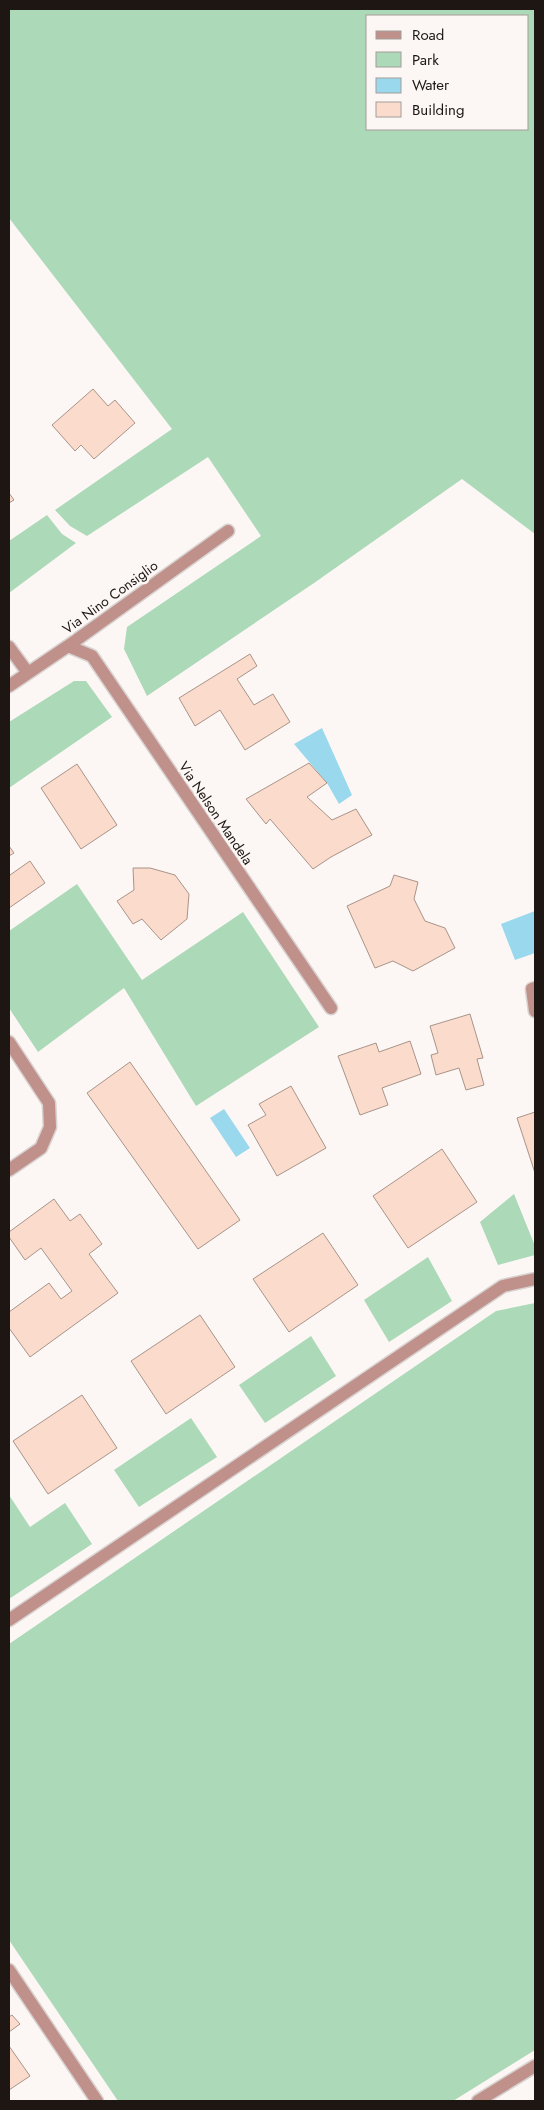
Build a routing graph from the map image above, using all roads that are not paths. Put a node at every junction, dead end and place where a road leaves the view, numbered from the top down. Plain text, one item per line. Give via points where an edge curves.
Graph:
1 (228, 531) dead end
2 (68, 646) junction
3 (9, 647) edge
4 (28, 673) junction
5 (9, 686) edge
6 (535, 988) edge
7 (331, 1008) dead end
8 (535, 1011) edge
9 (9, 1042) edge
10 (9, 1170) edge
11 (535, 1280) edge
12 (9, 1620) edge
13 (9, 1970) edge
14 (535, 2066) edge
15 (98, 2101) edge
16 (478, 2101) edge

1 - 2 street, Via Nino Consiglio
2 - 4 street, Via Nino Consiglio
2 - 7 street, Via Nelson Mandela via 92,656
3 - 4 street
4 - 5 street, Via Nino Consiglio
6 - 8 street via 532,990
9 - 10 street via 49,1103 50,1127 41,1148
11 - 12 street via 503,1286
13 - 15 street
14 - 16 street

